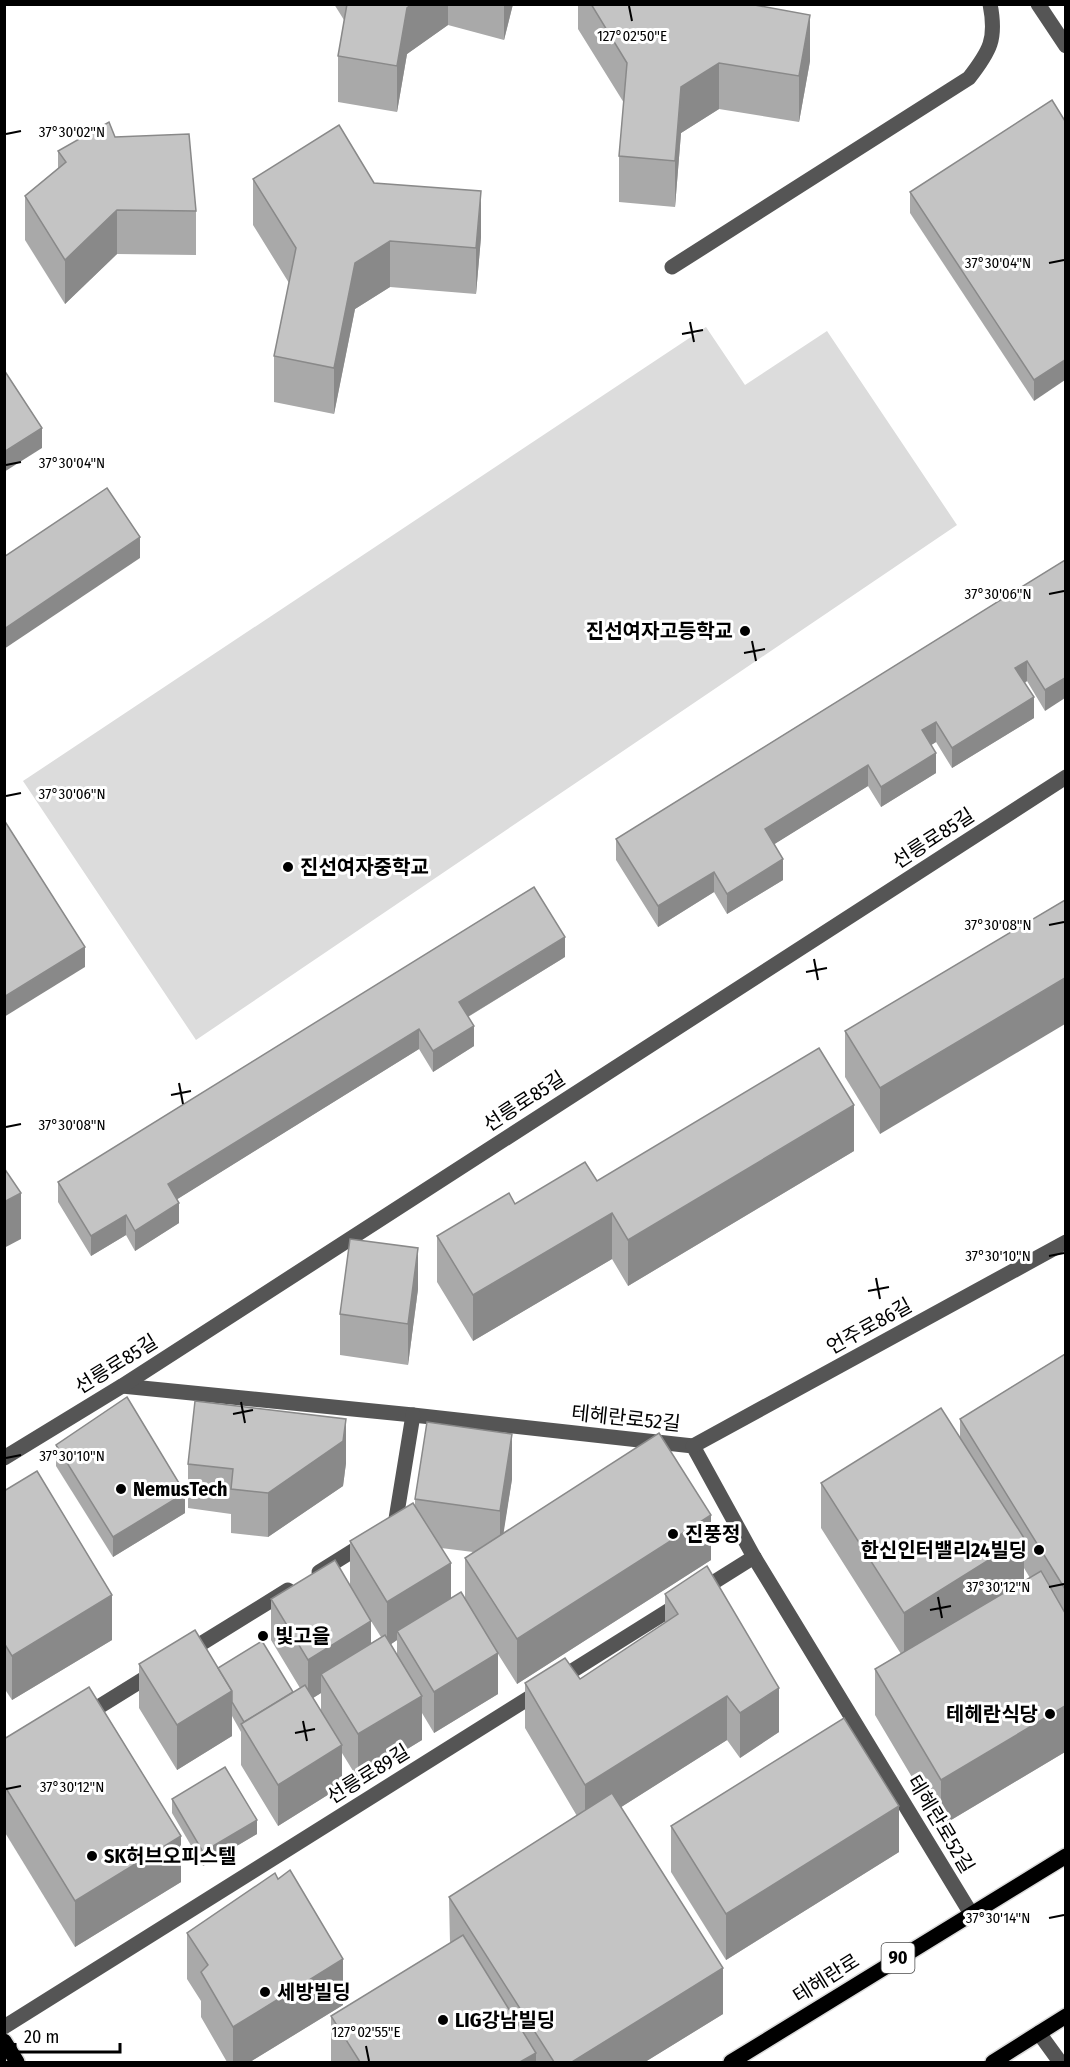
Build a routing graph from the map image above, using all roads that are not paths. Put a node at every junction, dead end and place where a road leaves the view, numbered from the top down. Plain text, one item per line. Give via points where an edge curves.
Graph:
1 (990, 4) edge
2 (1038, 4) edge
3 (1065, 45) edge
4 (672, 267) dead end
5 (1065, 777) edge
6 (1065, 1242) edge
7 (122, 1386) junction
8 (413, 1414) junction
9 (693, 1446) junction
10 (4, 1458) edge
11 (754, 1557) junction
12 (75, 1722) edge
13 (1065, 1856) edge
14 (970, 1912) junction
15 (1065, 2016) edge
16 (4, 2027) edge
17 (1039, 2033) junction
18 (4, 2041) edge
19 (17, 2062) edge
20 (731, 2062) edge
21 (993, 2062) edge
22 (1060, 2062) edge

1 - 4 street via 994,27 988,54 969,78
2 - 3 street
5 - 7 street, 선릉로85길
6 - 9 street, 언주로86길
7 - 8 street, 테헤란로52길
7 - 10 street, 선릉로85길
8 - 9 street, 테헤란로52길
8 - 12 street via 395,1525
9 - 11 street, 테헤란로52길
11 - 14 street, 테헤란로52길
11 - 16 street, 선릉로89길
13 - 14 main road, 테헤란로 / 90
14 - 20 main road, 테헤란로 / 90
15 - 17 main road
17 - 21 main road
17 - 22 street
18 - 19 main road

